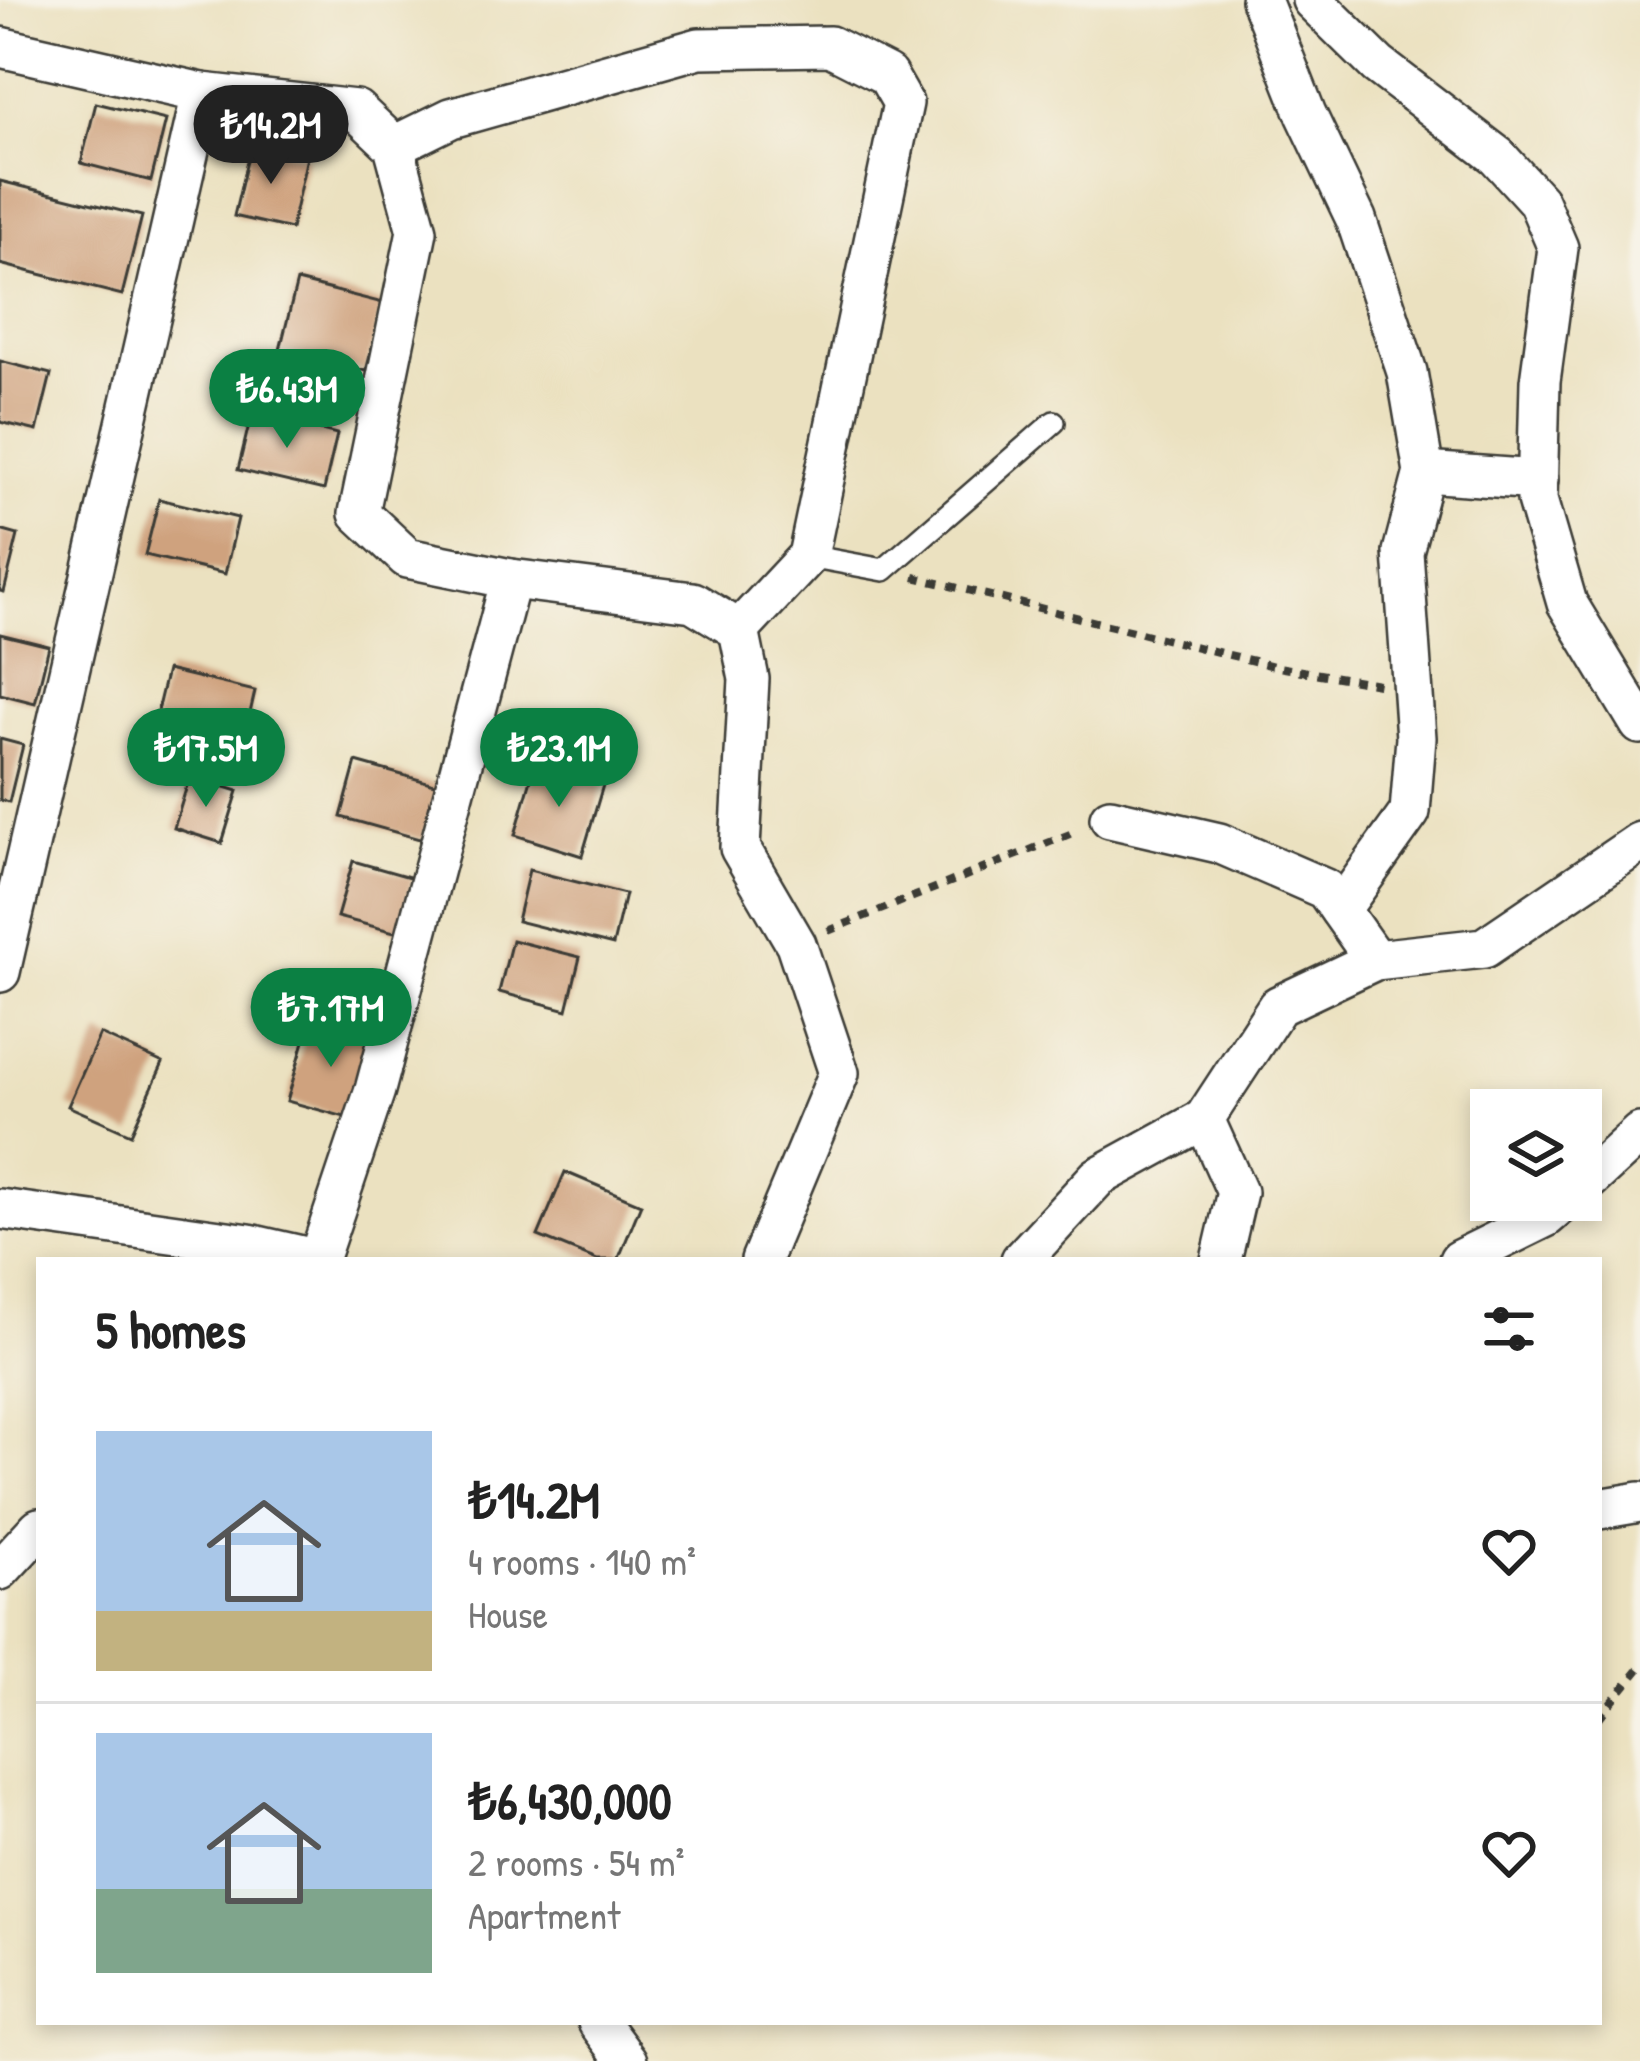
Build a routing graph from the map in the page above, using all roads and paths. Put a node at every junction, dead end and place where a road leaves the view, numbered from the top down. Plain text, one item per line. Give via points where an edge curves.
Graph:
1 (1261, 0) edge
2 (1312, 0) edge
3 (0, 47) edge
4 (202, 93) junction
5 (394, 146) junction
6 (1054, 422) dead end
7 (1424, 472) junction
8 (1538, 480) junction
9 (808, 556) junction
10 (884, 570) junction
11 (511, 579) junction
12 (739, 630) junction
13 (1625, 664) edge
14 (1410, 687) junction
15 (1640, 724) edge
16 (1110, 818) joint
17 (1640, 842) edge
18 (1340, 910) junction
19 (796, 944) junction
20 (1375, 960) junction
21 (0, 972) edge
22 (1204, 1119) junction
23 (1640, 1133) edge
24 (1602, 1168) edge
25 (0, 1209) edge
26 (1536, 1221) edge
27 (306, 1257) edge
28 (320, 1257) edge
29 (762, 1257) edge
30 (1024, 1257) edge
31 (1222, 1257) edge
32 (1466, 1257) edge
33 (1640, 1502) edge
34 (1602, 1508) edge
35 (36, 1531) edge
36 (0, 1570) edge
37 (1640, 1667) edge
38 (1602, 1714) edge
39 (600, 2025) edge
40 (627, 2061) edge

1 - 7 street via 1356,219 1406,372
2 - 8 street via 1378,65 1497,156 1538,201 1558,248 1540,380
3 - 4 street
4 - 5 street via 356,110
4 - 21 street
5 - 9 street via 451,118 699,48 830,46 886,75 903,103
5 - 11 street via 417,230 359,513 407,558
6 - 10 lane
7 - 8 street
7 - 14 street via 1403,551
8 - 13 street via 1567,603
9 - 10 lane
9 - 12 street
10 - 14 path via 1278,668
11 - 12 street via 693,602
11 - 28 street via 375,1090
12 - 19 street via 748,680 740,848
13 - 15 street
14 - 18 street via 1411,812
16 - 18 street via 1219,843 1325,889
16 - 19 path
17 - 20 street via 1484,948
18 - 20 street
19 - 29 street via 839,1072
20 - 22 street via 1278,1006
22 - 30 street via 1098,1178
22 - 31 street via 1237,1192
23 - 24 street
25 - 27 street
26 - 32 street
33 - 34 street
35 - 36 street
37 - 38 path
39 - 40 street

